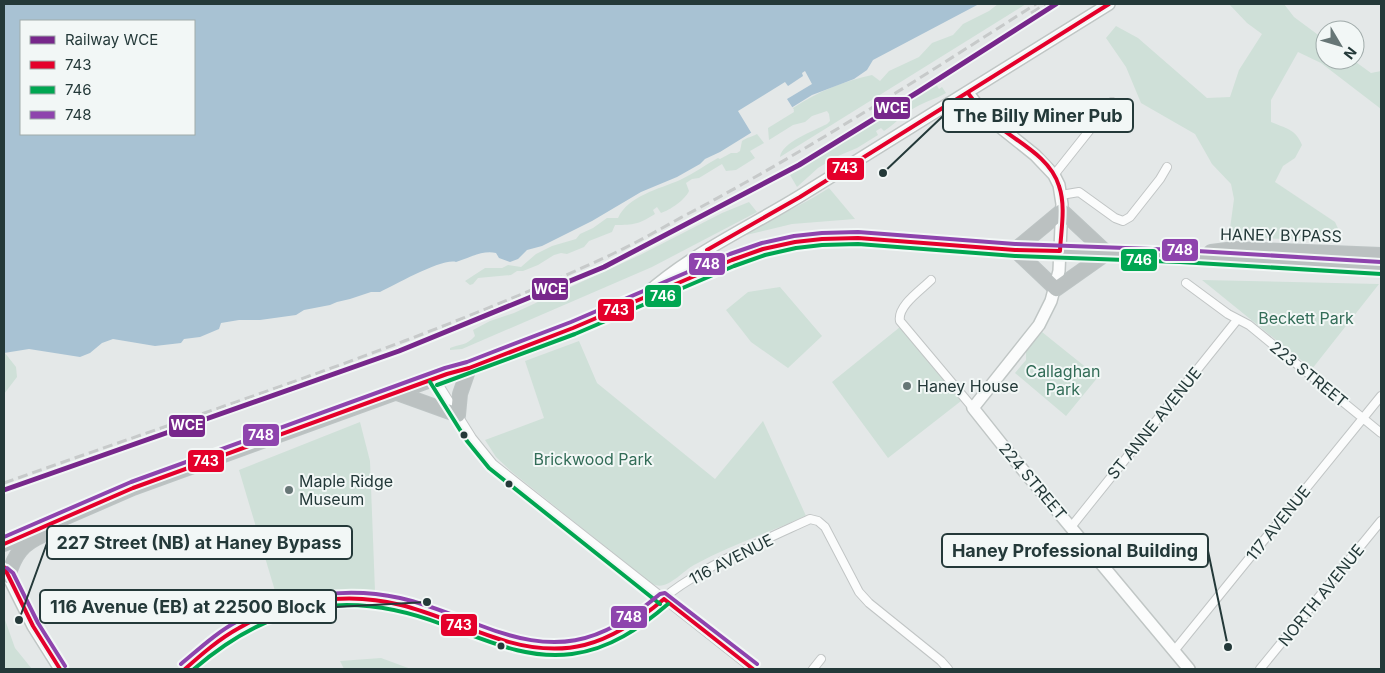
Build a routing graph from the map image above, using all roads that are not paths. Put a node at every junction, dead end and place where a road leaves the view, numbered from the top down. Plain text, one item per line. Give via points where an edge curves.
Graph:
1 (1109, 4) edge
2 (968, 93) junction
3 (1112, 102) dead end
4 (1167, 167) dead end
5 (1054, 175) junction
6 (1061, 195) junction
7 (1062, 211) junction
8 (1016, 250) junction
9 (1060, 251) junction
10 (1107, 253) junction
11 (1381, 254) edge
12 (1180, 256) junction
13 (1381, 268) edge
14 (931, 280) dead end
15 (1186, 283) dead end
16 (1056, 289) junction
17 (643, 297) junction
18 (1237, 320) junction
19 (469, 368) junction
20 (435, 379) junction
21 (397, 393) junction
22 (1381, 396) edge
23 (973, 408) junction
24 (458, 415) junction
25 (1363, 419) junction
26 (1381, 433) edge
27 (133, 488) junction
28 (1381, 520) edge
29 (1071, 527) junction
30 (4, 544) edge
31 (5, 572) edge
32 (664, 598) junction
33 (1174, 651) junction
34 (821, 659) dead end
35 (60, 669) edge
36 (185, 669) edge
37 (753, 669) edge
38 (813, 669) edge
39 (948, 669) edge
40 (1189, 669) edge
41 (1260, 669) edge

1 - 2 street
2 - 5 street via 985,115
2 - 17 street via 686,263
3 - 5 street
4 - 6 street via 1130,217 1123,221 1080,192
5 - 6 street
6 - 7 street
7 - 8 highway
7 - 9 street
7 - 10 highway
8 - 9 highway, HANEY BYPASS
8 - 16 highway
8 - 17 highway, HANEY BYPASS via 858,238 795,242 732,260
9 - 10 highway, HANEY BYPASS
9 - 16 street
10 - 12 highway, HANEY BYPASS
10 - 16 highway
11 - 12 highway, HANEY BYPASS via 1235,248
12 - 13 highway, HANEY BYPASS
14 - 23 street, 224 STREET via 899,314 902,323
15 - 18 street, 223 STREET
16 - 23 street via 1039,325
17 - 19 highway, HANEY BYPASS
18 - 25 street, 223 STREET via 1248,325
18 - 29 street, ST ANNE AVENUE
19 - 20 highway, HANEY BYPASS
19 - 24 highway via 460,394
20 - 21 highway, HANEY BYPASS
20 - 24 street
21 - 24 highway
21 - 27 highway, HANEY BYPASS
22 - 25 street, 117 AVENUE
23 - 29 street, 224 STREET
24 - 32 street via 493,464
25 - 26 street, 223 STREET
25 - 33 street, 117 AVENUE
27 - 30 highway, HANEY BYPASS
27 - 31 highway via 123,501 35,538 22,547
28 - 41 street, NORTH AVENUE
29 - 33 street, 224 STREET
31 - 35 street
32 - 36 street, 116 AVENUE via 622,631 603,640 553,649 510,642 397,603 366,598 322,600 284,607 246,623 214,643
32 - 37 street
32 - 39 street, 116 AVENUE via 719,561 810,520 818,521 825,527 859,592
33 - 40 street, 224 STREET
34 - 38 street

